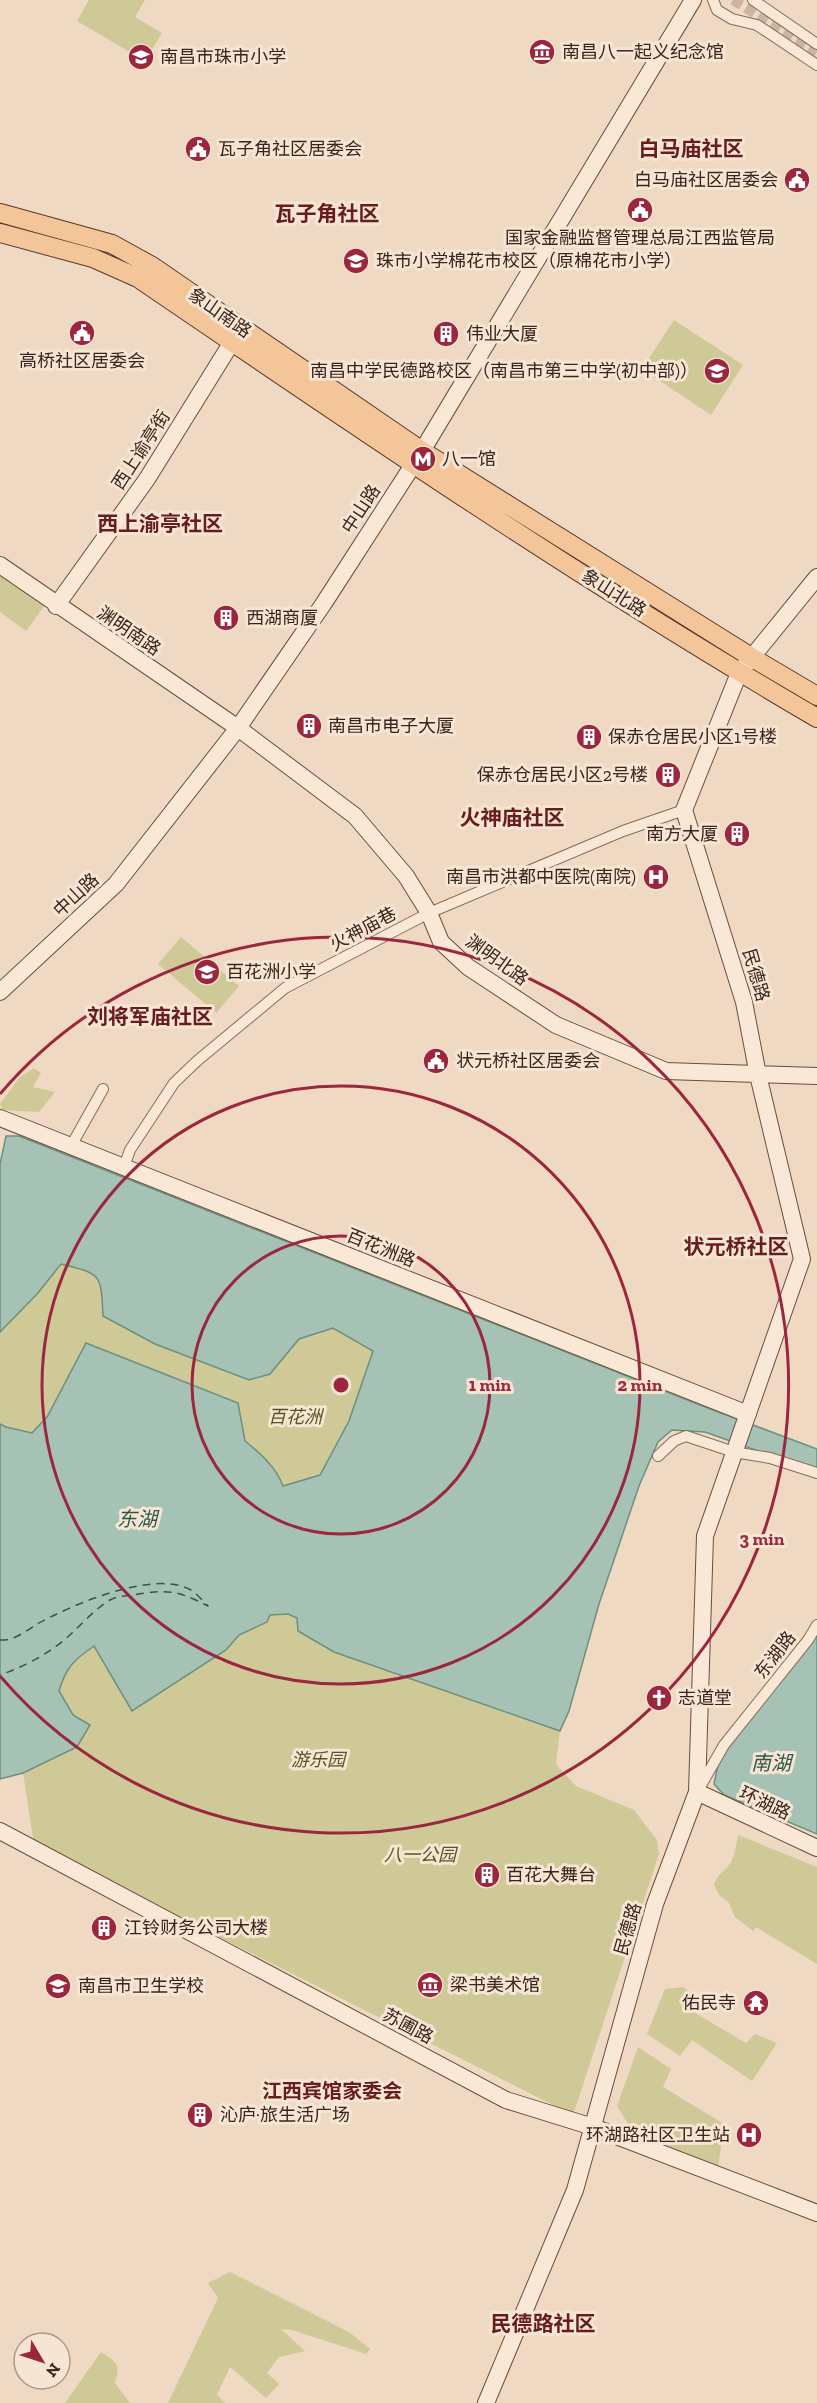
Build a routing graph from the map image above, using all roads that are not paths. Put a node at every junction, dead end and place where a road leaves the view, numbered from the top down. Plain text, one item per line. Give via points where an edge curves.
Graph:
1 (693, 0) edge
2 (713, 0) edge
3 (753, 0) edge
4 (817, 44) edge
5 (817, 65) edge
6 (0, 213) edge
7 (3, 237) edge
8 (232, 342) junction
9 (417, 458) junction
10 (0, 566) edge
11 (817, 577) edge
12 (56, 606) junction
13 (751, 657) junction
14 (740, 673) junction
15 (817, 696) edge
16 (817, 718) edge
17 (238, 728) junction
18 (684, 810) junction
19 (429, 914) junction
20 (0, 992) edge
21 (758, 1075) junction
22 (817, 1076) edge
23 (103, 1089) dead end
24 (0, 1118) edge
25 (71, 1146) junction
26 (124, 1167) junction
27 (748, 1414) junction
28 (734, 1452) junction
29 (658, 1456) dead end
30 (817, 1473) edge
31 (817, 1625) edge
32 (696, 1792) junction
33 (1, 1833) edge
34 (817, 1848) edge
35 (593, 2127) junction
36 (817, 2213) edge
37 (486, 2403) edge

1 - 9 main road, 中山路
2 - 5 street via 724,15 757,25
3 - 4 street
6 - 9 main road, 象山南路 via 112,244 152,266
7 - 8 main road, 象山南路 via 93,258 125,271
8 - 9 main road, 象山南路
8 - 12 main road, 西上谕亭街 via 147,479
9 - 13 main road, 象山北路
9 - 14 main road, 象山北路
9 - 17 main road, 中山路
10 - 12 main road, 渊明南路
11 - 13 main road
12 - 17 main road, 渊明南路
13 - 14 main road
13 - 15 main road, 象山北路
14 - 16 main road, 象山北路
14 - 18 main road
17 - 19 main road, 渊明北路 via 355,816 406,876
17 - 20 main road, 中山路 via 116,884
18 - 19 street, 火神庙巷 via 623,831
18 - 21 main road, 民德路 via 744,1002
19 - 21 main road, 渊明北路 via 441,942 468,967 556,1025 666,1071
19 - 26 street, 火神庙巷 via 285,988 174,1083 130,1150
21 - 22 main road, 渊明北路
21 - 27 main road, 民德路 via 802,1259
23 - 25 street
24 - 25 main road, 百花洲路
25 - 26 main road, 百花洲路
26 - 27 main road, 百花洲路
27 - 28 main road, 民德路
28 - 29 street via 686,1436
28 - 30 street via 770,1458
28 - 32 main road, 民德路 via 705,1536
31 - 32 street, 东湖路 via 724,1745
32 - 34 main road, 环湖路
32 - 35 main road, 民德路 via 655,1904
33 - 35 main road, 苏圃路 via 506,2100
35 - 36 main road, 苏圃路
35 - 37 main road, 民德路 via 575,2190

